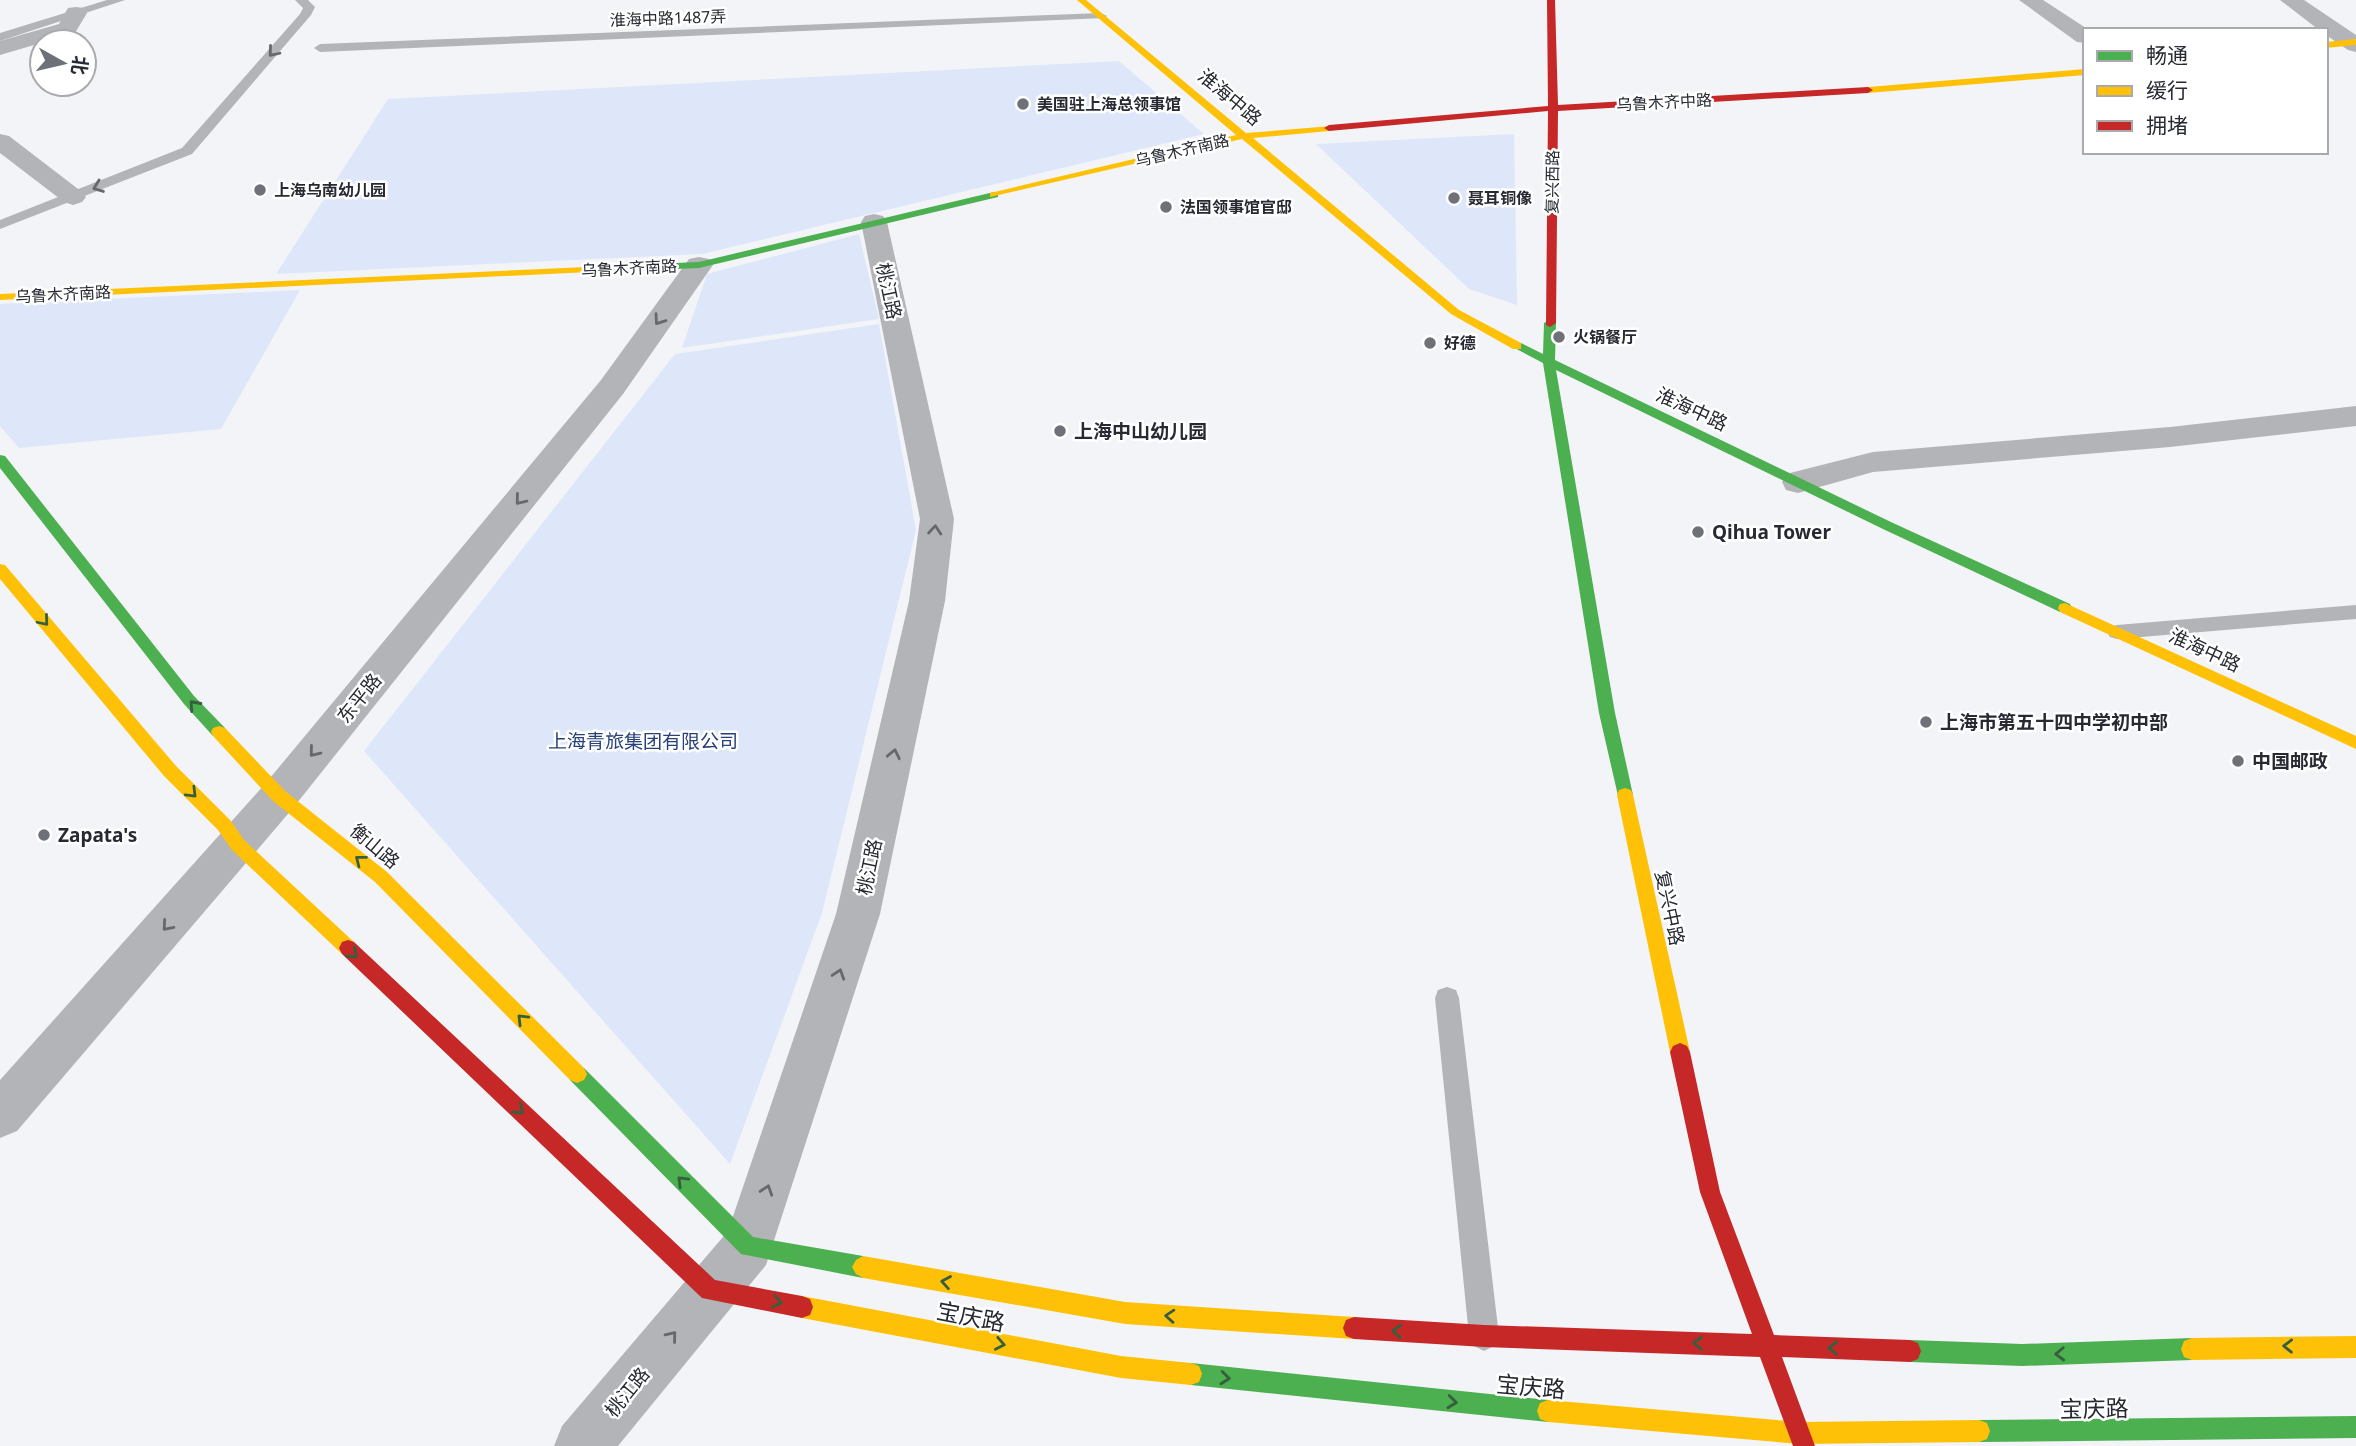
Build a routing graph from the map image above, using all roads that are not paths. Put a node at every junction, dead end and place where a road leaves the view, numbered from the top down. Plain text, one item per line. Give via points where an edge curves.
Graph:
1 (119, 0) edge
2 (301, 0) edge
3 (1081, 0) edge
4 (1551, 0) edge
5 (2029, 0) edge
6 (2290, 0) edge
7 (76, 13) junction
8 (1101, 16) junction
9 (2083, 36) edge
10 (0, 37) edge
11 (2355, 43) edge
12 (2328, 46) edge
13 (0, 48) edge
14 (320, 48) dead end
15 (2083, 72) edge
16 (1553, 108) junction
17 (1243, 135) junction
18 (0, 141) edge
19 (61, 197) junction
20 (874, 222) junction
21 (0, 223) edge
22 (699, 265) junction
23 (0, 296) edge
24 (1549, 364) junction
25 (2356, 416) edge
26 (0, 458) edge
27 (1798, 482) junction
28 (0, 569) edge
29 (2356, 612) edge
30 (2117, 632) junction
31 (2356, 743) edge
32 (279, 796) junction
33 (238, 845) junction
34 (1447, 998) dead end
35 (0, 1115) edge
36 (748, 1247) junction
37 (710, 1290) junction
38 (1484, 1336) junction
39 (1766, 1345) junction
40 (2356, 1347) edge
41 (2356, 1427) edge
42 (1802, 1440) edge
43 (582, 1446) edge

1 - 7 lane
2 -> 19 lane via 309,7 305,15 187,151
3 - 8 main road, 淮海中路
4 - 16 main road, 复兴西路
5 - 9 street
6 - 11 street
7 - 10 lane
7 - 13 street via 66,28
8 - 14 lane, 淮海中路1487弄
8 - 17 main road, 淮海中路
11 - 12 main road
15 - 16 main road, 乌鲁木齐中路 via 1800,96
16 - 17 main road, 乌鲁木齐中路
16 - 24 main road, 复兴西路
17 - 20 main road, 乌鲁木齐南路
17 - 24 main road, 淮海中路 via 1455,312
18 - 19 street
19 - 21 lane
19 - 21 lane via 9,211
20 - 22 main road, 乌鲁木齐南路
36 -> 20 street, 桃江路 via 858,914 927,601 937,519
22 - 23 main road, 乌鲁木齐南路
22 -> 32 street, 东平路 via 612,387
24 - 27 main road, 淮海中路
24 - 39 main road, 复兴中路 via 1607,713 1710,1192
25 - 27 street via 1873,462
32 -> 26 main road, 衡山路 via 189,700
27 - 30 main road, 淮海中路
28 -> 33 main road
29 - 30 lane
30 - 31 main road, 淮海中路
32 - 33 street, 东平路
36 -> 32 main road, 衡山路 via 382,877
33 -> 35 street, 东平路
33 -> 37 main road
34 - 38 lane
36 - 37 street, 桃江路
38 -> 36 main road, 宝庆路 via 1125,1313
37 -> 42 main road, 宝庆路 via 1121,1367
43 -> 37 street, 桃江路
39 -> 38 main road, 宝庆路
40 -> 39 main road, 宝庆路 via 2022,1356
39 - 42 main road, 复兴中路
41 - 42 main road, 宝庆路

